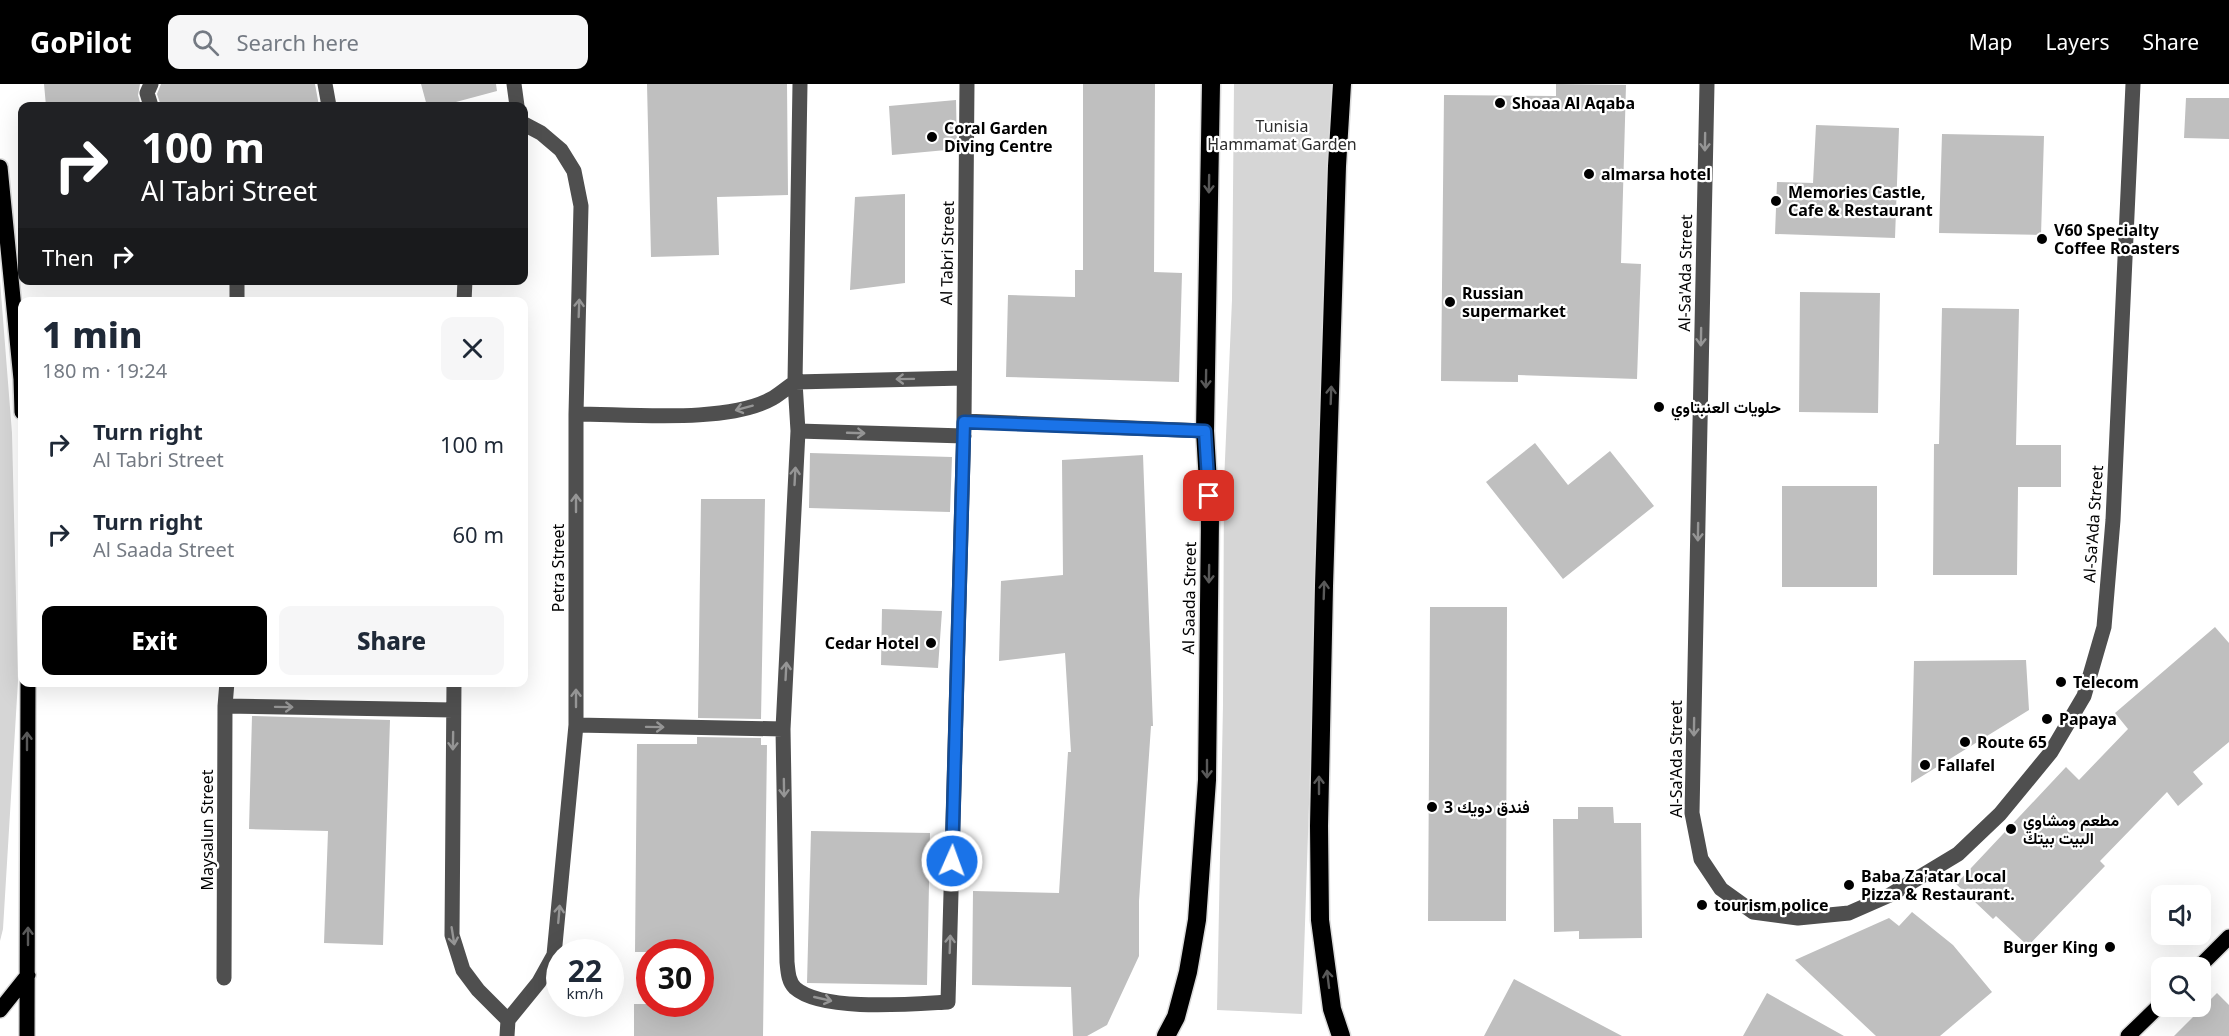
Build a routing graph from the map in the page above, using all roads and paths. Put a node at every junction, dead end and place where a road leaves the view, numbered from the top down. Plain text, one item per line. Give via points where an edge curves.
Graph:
1 (151, 84) edge
2 (324, 84) edge
3 (514, 84) edge
4 (800, 84) edge
5 (967, 84) edge
6 (1211, 84) edge
7 (1342, 84) edge
8 (1707, 84) edge
9 (2133, 84) edge
10 (150, 102) edge
11 (328, 102) edge
12 (516, 102) edge
13 (528, 126) edge
14 (0, 167) edge
15 (1, 184) edge
16 (18, 350) edge
17 (964, 378) junction
18 (795, 382) junction
19 (576, 414) junction
20 (964, 429) junction
21 (798, 431) junction
22 (1205, 431) junction
23 (28, 687) edge
24 (227, 687) edge
25 (454, 687) edge
26 (225, 706) junction
27 (453, 710) junction
28 (576, 725) junction
29 (783, 729) junction
30 (2229, 937) edge
31 (2209, 957) edge
32 (28, 974) junction
33 (224, 978) dead end
34 (0, 1010) edge
35 (2151, 1014) edge
36 (508, 1020) junction
37 (27, 1036) edge
38 (507, 1036) edge
39 (1166, 1036) edge
40 (1341, 1036) edge
41 (2128, 1036) edge

1 - 10 street via 147,93
2 - 11 street
3 - 12 street
4 - 18 street
5 - 17 street, Al Tabri Street
6 -> 22 highway, Al Saada Street
40 -> 7 highway via 1332,1009 1320,920 1319,826
8 -> 9 street, Al-Sa'Ada Street via 1692,813 1701,859 1721,889 1753,912 1798,918 1849,913 1890,896 1958,854 2000,814 2051,752 2084,696 2104,627 2113,520
19 -> 13 street, Petra Street via 582,206 574,171 561,150
14 - 15 main road
15 - 16 main road
17 -> 18 street
17 - 20 street, Al Tabri Street
18 -> 19 street via 772,399 726,412
18 - 21 street
28 -> 19 street, Petra Street
21 -> 20 street
20 - 22 street
29 -> 20 street, Al Tabri Street via 789,979 795,988 825,1001 886,1005 948,1002
29 -> 21 street
22 -> 39 highway, Al Saada Street via 1210,518 1206,802 1190,962 1176,1017
32 -> 23 main road
24 - 26 street, Maysalun Street
25 - 27 street
26 -> 27 street
26 - 33 street, Maysalun Street
27 -> 36 street via 452,935 464,970
28 -> 29 street
36 -> 28 street, Petra Street via 539,982 554,955
30 - 31 main road
32 - 34 main road
32 - 37 main road
35 - 41 main road
36 - 38 street

